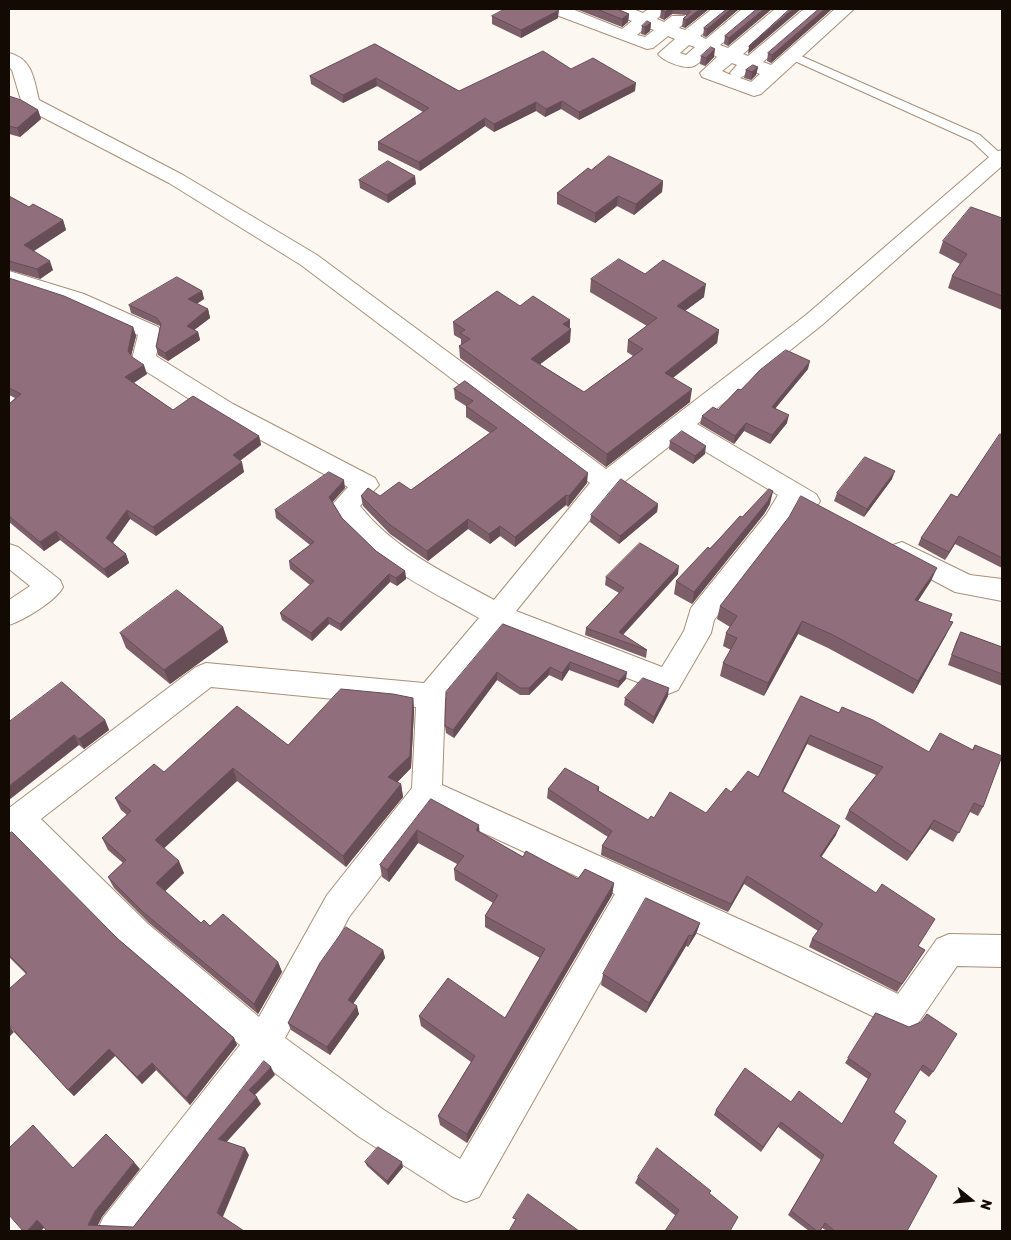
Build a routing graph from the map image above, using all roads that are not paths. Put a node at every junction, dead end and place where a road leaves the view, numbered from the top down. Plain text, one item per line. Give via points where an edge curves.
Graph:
1 (556, 9) edge
2 (600, 9) edge
3 (618, 9) edge
4 (723, 9) edge
5 (785, 9) edge
6 (845, 9) edge
7 (685, 10) edge
8 (748, 10) edge
9 (806, 10) edge
10 (652, 14) edge
11 (583, 20) junction
12 (707, 21) junction
13 (831, 21) junction
14 (770, 22) junction
15 (666, 29) junction
16 (727, 29) junction
17 (790, 29) junction
18 (624, 36) junction
19 (687, 38) junction
20 (750, 38) junction
21 (812, 38) junction
22 (647, 44) junction
23 (707, 46) junction
24 (770, 47) junction
25 (667, 54) junction
26 (730, 55) junction
27 (792, 56) junction
28 (9, 59) edge
29 (688, 62) junction
30 (750, 64) junction
31 (709, 73) junction
32 (773, 73) junction
33 (730, 81) junction
34 (1001, 158) edge
35 (9, 278) edge
36 (680, 425) junction
37 (606, 482) junction
38 (792, 493) junction
39 (826, 512) edge
40 (879, 539) edge
41 (9, 554) edge
42 (1002, 590) edge
43 (9, 614) edge
44 (497, 615) junction
45 (431, 696) junction
46 (427, 792) junction
47 (14, 822) edge
48 (636, 888) junction
49 (1002, 951) edge
50 (264, 1043) junction
51 (116, 1231) edge

1 - 11 street
2 - 11 street
3 - 10 street
4 - 12 street
5 - 14 street
6 - 13 street
7 - 12 street
7 - 15 street
8 - 14 street
8 - 16 street
9 - 13 street
9 - 17 street
10 - 15 street
10 - 18 street
11 - 18 street
12 - 16 street
12 - 19 street
13 - 21 street
14 - 17 street
14 - 20 street
15 - 19 street
15 - 22 street
16 - 20 street
16 - 23 street
17 - 21 street
17 - 24 street
18 - 22 street
19 - 23 street
19 - 25 street
20 - 24 street
20 - 26 street
21 - 27 street
22 - 25 street
23 - 26 street
23 - 29 street
24 - 27 street
24 - 30 street
25 - 29 street
26 - 30 street
26 - 31 street
27 - 32 street
27 - 34 lane via 976,138
28 - 37 street via 21,67 30,103 176,179 309,260
29 - 31 street
30 - 32 street
30 - 33 street
31 - 33 street
32 - 33 street via 754,90
34 - 36 street via 814,320
35 - 44 street via 76,298 150,332 144,359 211,401 366,485 345,505 366,532 398,560
36 - 37 street
36 - 38 street
37 - 44 street
38 - 39 street
38 - 44 street via 775,522 701,616 697,633 668,682
40 - 42 street via 965,585
41 - 43 street via 50,586
44 - 45 street
45 - 46 street
45 - 47 street via 206,675
46 - 48 street
46 - 50 street via 338,906
47 - 50 street via 136,935
48 - 49 street via 904,1014 949,950
48 - 50 street via 466,1184 371,1123
50 - 51 street

